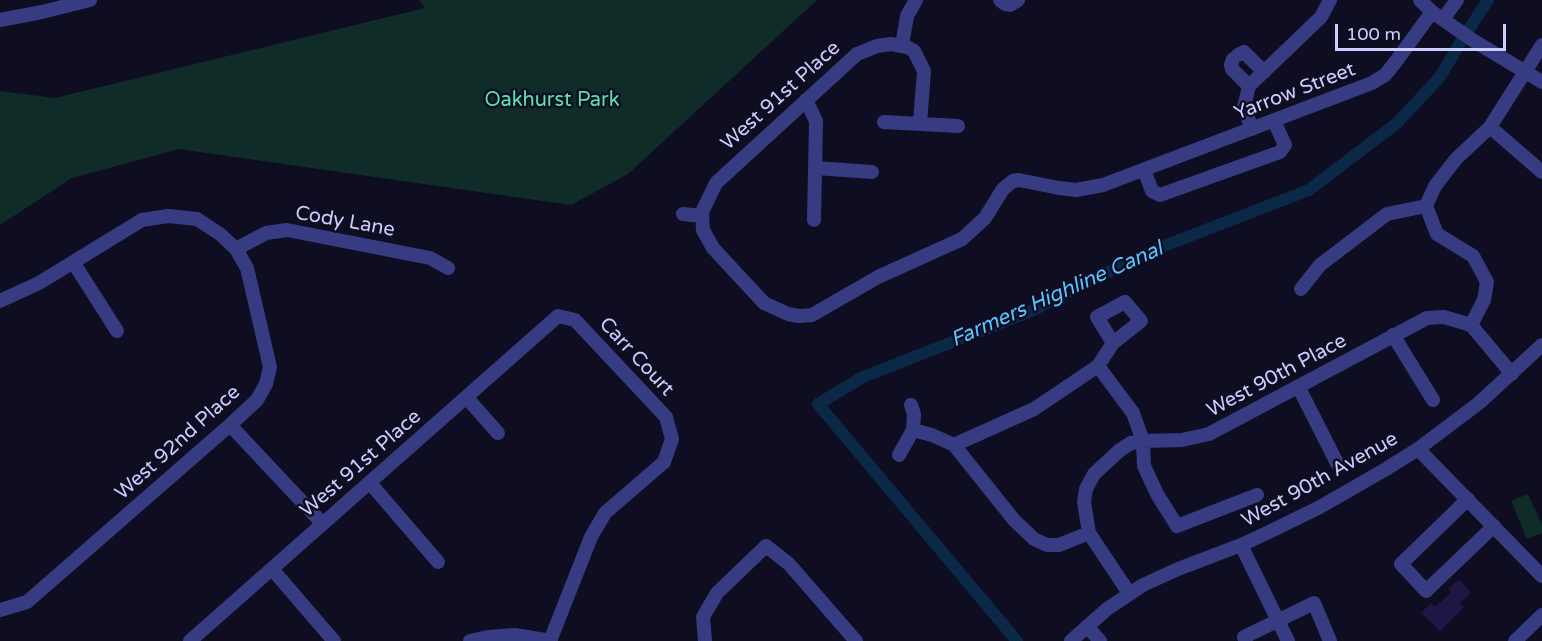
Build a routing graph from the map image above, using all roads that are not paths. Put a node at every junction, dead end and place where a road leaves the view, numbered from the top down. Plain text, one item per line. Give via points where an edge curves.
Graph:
1 (90, 0) edge
2 (916, 0) edge
3 (1000, 0) edge
4 (1018, 0) edge
5 (1420, 0) edge
6 (1324, 3) edge
7 (1446, 14) edge
8 (0, 20) edge
9 (902, 45) junction
10 (1542, 45) edge
11 (1525, 71) junction
12 (1264, 72) junction
13 (1542, 82) edge
14 (1249, 86) junction
15 (806, 100) junction
16 (1274, 121) junction
17 (884, 122) dead end
18 (920, 123) junction
19 (957, 126) dead end
20 (1490, 127) junction
21 (1252, 129) junction
22 (816, 168) junction
23 (1144, 170) junction
24 (872, 172) dead end
25 (1542, 172) edge
26 (1426, 206) junction
27 (703, 210) junction
28 (683, 214) dead end
29 (814, 220) dead end
30 (236, 249) junction
31 (73, 262) junction
32 (448, 268) dead end
33 (1301, 289) dead end
34 (0, 301) edge
35 (558, 316) joint
36 (1471, 325) junction
37 (117, 331) dead end
38 (1393, 335) junction
39 (1113, 343) dead end
40 (1542, 345) edge
41 (1098, 366) junction
42 (1512, 374) junction
43 (1299, 388) junction
44 (467, 398) junction
45 (1433, 400) dead end
46 (911, 405) dead end
47 (230, 425) junction
48 (913, 430) junction
49 (498, 433) dead end
50 (1143, 441) junction
51 (954, 445) junction
52 (1418, 449) junction
53 (899, 455) dead end
54 (1337, 463) dead end
55 (370, 483) junction
56 (1257, 495) dead end
57 (1468, 499) junction
58 (322, 523) junction
59 (1494, 526) junction
60 (1089, 533) junction
61 (1241, 545) junction
62 (438, 562) dead end
63 (272, 568) junction
64 (1542, 576) edge
65 (1129, 593) junction
66 (0, 610) edge
67 (1542, 615) edge
68 (1277, 620) junction
69 (1087, 626) junction
70 (190, 641) edge
71 (334, 641) edge
72 (470, 641) edge
73 (550, 641) edge
74 (705, 641) edge
75 (856, 641) edge
76 (1071, 641) edge
77 (1100, 641) edge
78 (1246, 641) edge
79 (1288, 641) edge
80 (1330, 641) edge
81 (1515, 641) edge

1 - 8 street
2 - 9 street via 907,16
3 - 4 street via 1010,5
5 - 7 street
6 - 12 street via 1321,17
7 - 11 street via 1474,41
7 - 16 street, Yarrow Street via 1378,79
9 - 15 street, West 91st Place via 877,46 857,54
9 - 18 street via 914,51 924,71
10 - 11 street
11 - 13 street
11 - 20 street
12 - 14 street
12 - 14 street via 1244,52 1235,57 1232,69
14 - 21 street via 1244,107
15 - 22 street via 816,121
15 - 27 street, West 91st Place via 726,172
16 - 21 street, Yarrow Street
16 - 23 street via 1285,145 1280,152 1160,195 1152,191
17 - 18 street
18 - 19 street
20 - 25 street
20 - 26 street via 1456,159 1435,186
21 - 23 street, Yarrow Street
22 - 24 street
22 - 29 street
23 - 27 street, Yarrow Street via 1076,190 1013,181 1003,189 985,218 962,239 879,277 812,315 788,314 764,303 714,248 703,230
26 - 33 street via 1387,214 1320,265
26 - 36 street via 1437,234 1473,256 1487,282 1484,300
27 - 28 street
30 - 31 street via 197,219 168,216 142,220
30 - 32 street, Cody Lane via 266,232 287,231 430,258
30 - 47 street, West 92nd Place via 248,268 270,367 257,400
31 - 34 street
31 - 37 street
35 - 44 street, West 91st Place
35 - 73 street, Carr Court via 575,320 666,417 672,439 664,462 604,513
36 - 38 street, West 90th Place via 1444,316 1426,318
36 - 42 street
38 - 43 street, West 90th Place
38 - 45 street
39 - 41 street
40 - 42 street, West 90th Avenue
41 - 50 street via 1133,413
41 - 51 street via 1034,409
42 - 52 street, West 90th Avenue
43 - 50 street, West 90th Place via 1209,434 1182,440
43 - 54 street
44 - 49 street
44 - 55 street, West 91st Place
46 - 48 street
47 - 58 street
47 - 66 street, West 92nd Place via 27,602
48 - 51 street
48 - 53 street
50 - 56 street via 1144,466 1177,526
50 - 60 street, West 90th Place via 1120,450 1094,474 1084,502
51 - 60 street via 1034,539 1047,545 1059,544
52 - 57 street
52 - 61 street, West 90th Avenue via 1320,507
55 - 58 street, West 91st Place
55 - 62 street
57 - 59 street
57 - 59 street via 1401,564 1426,591
58 - 63 street, West 91st Place
59 - 64 street
60 - 65 street, West 90th Place
61 - 65 street, West 90th Avenue via 1159,576
61 - 68 street
63 - 70 street, West 91st Place
63 - 71 street
65 - 69 street, West 90th Avenue
67 - 81 street
68 - 78 street via 1244,637
68 - 79 street
68 - 80 street via 1314,603
69 - 76 street, West 90th Avenue
69 - 77 street
72 - 73 street via 515,635
74 - 75 street via 704,617 717,593 766,546 789,564

